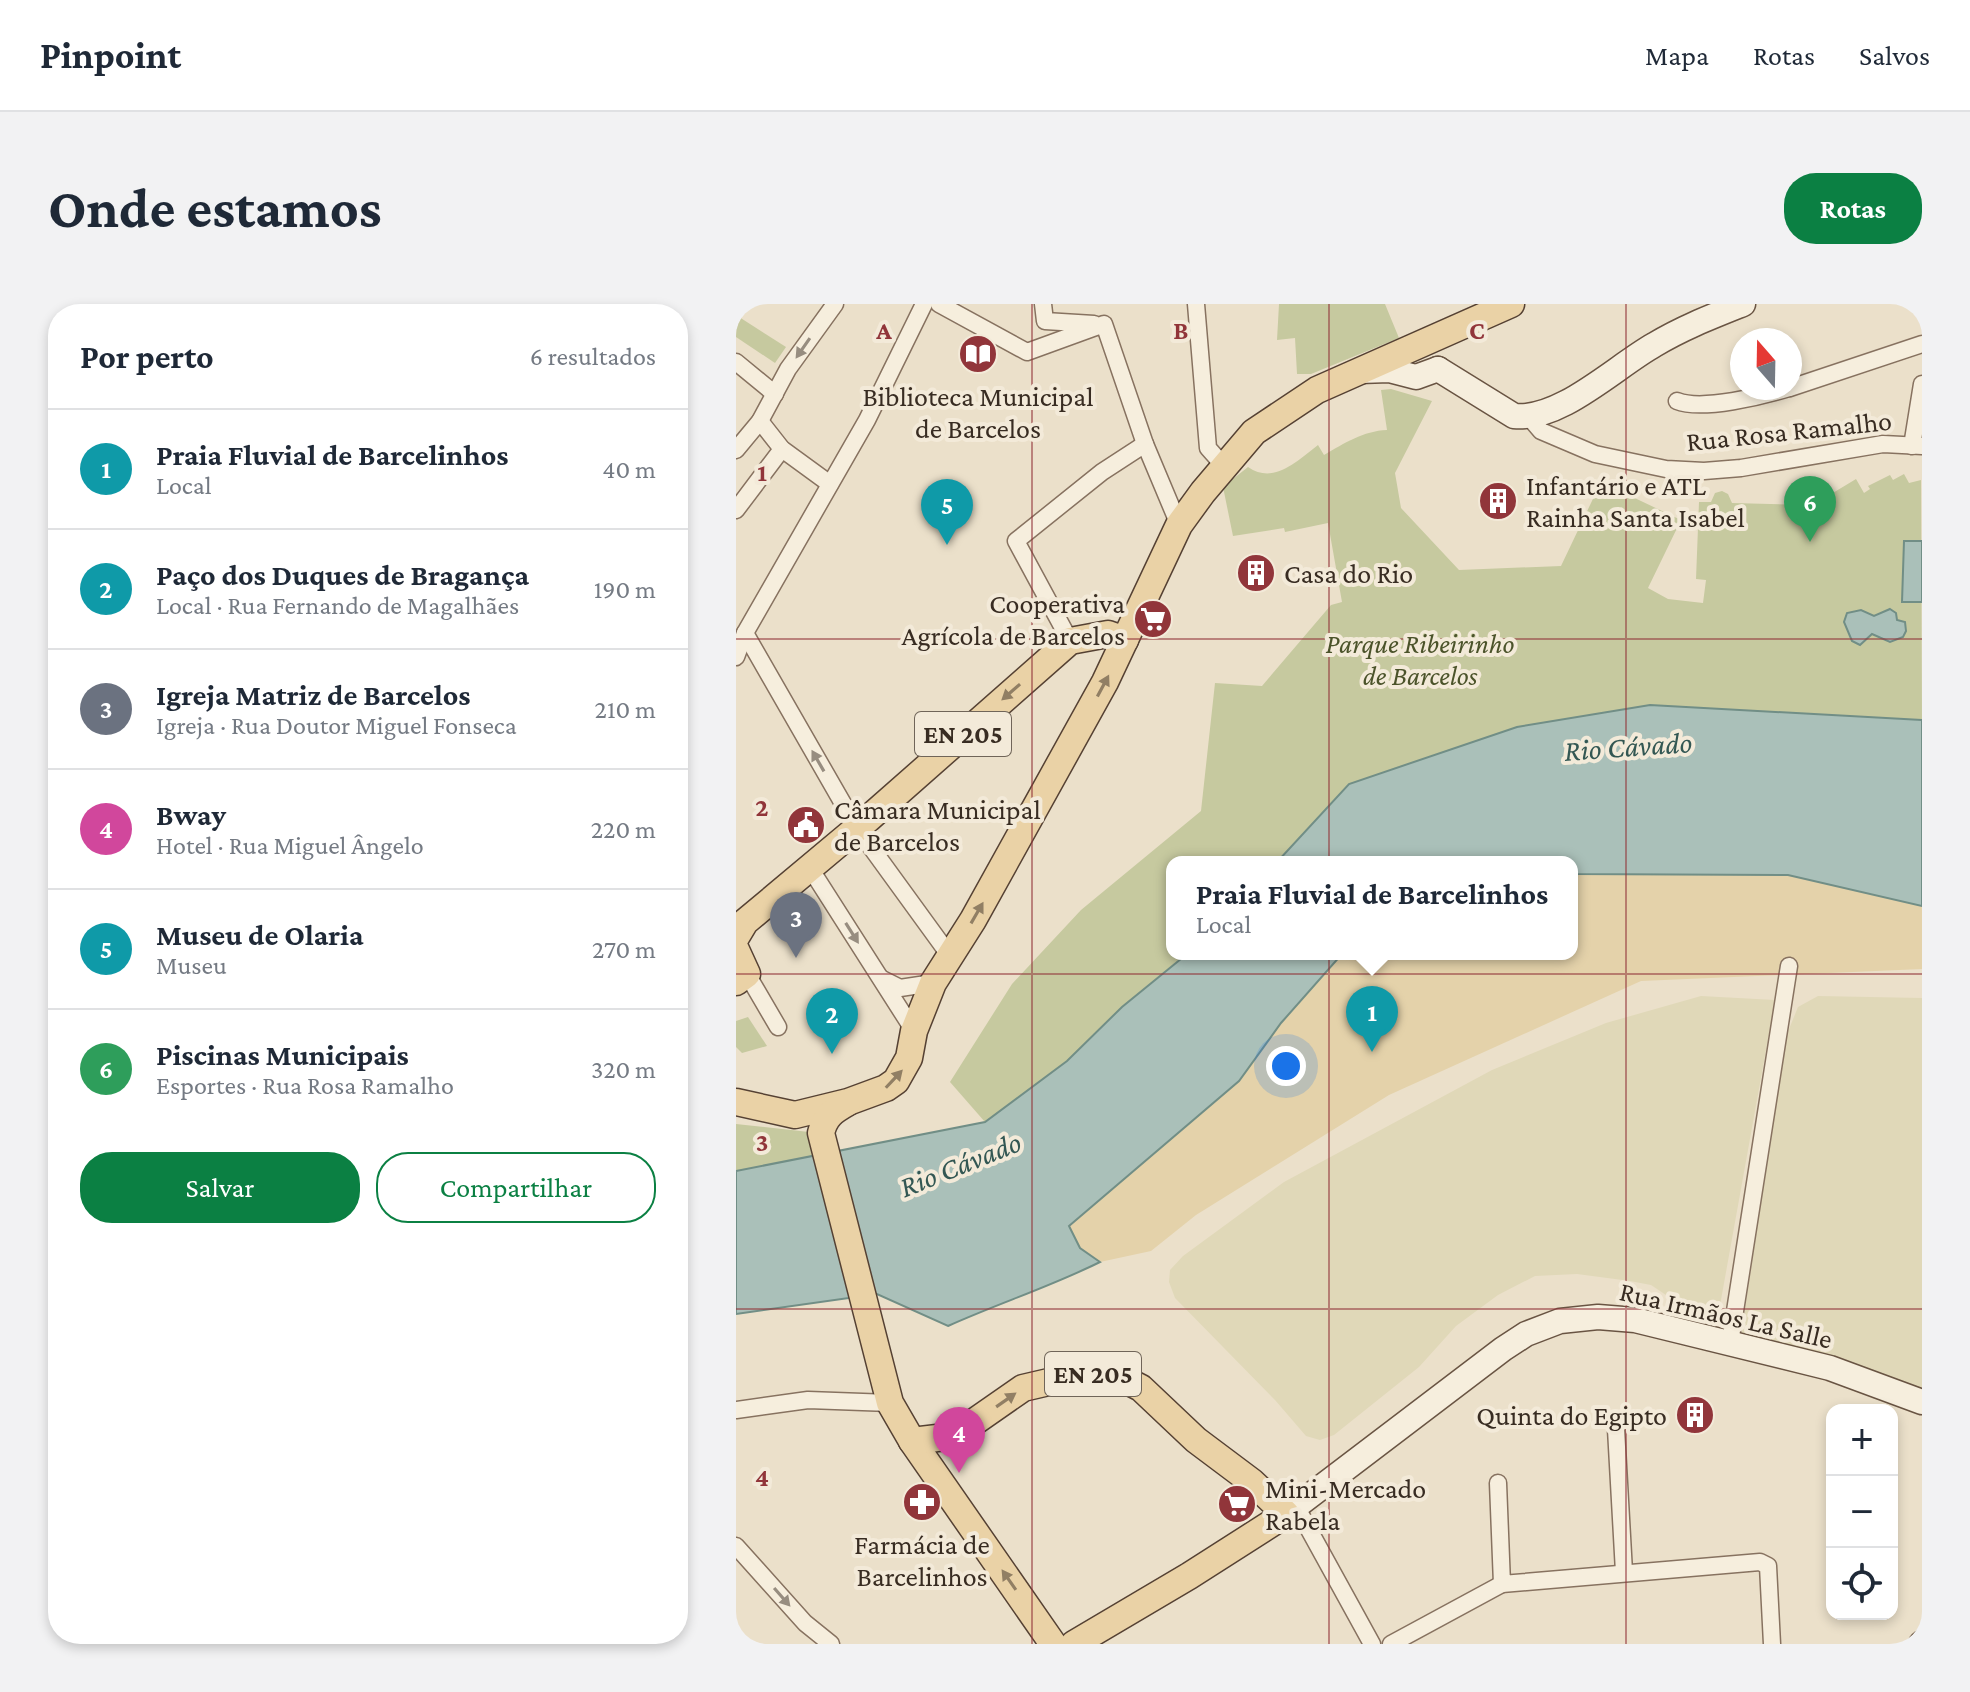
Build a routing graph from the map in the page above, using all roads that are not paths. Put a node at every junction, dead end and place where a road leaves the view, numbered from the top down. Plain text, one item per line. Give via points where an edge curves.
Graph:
1 (835, 304) edge
2 (924, 304) edge
3 (939, 304) edge
4 (1043, 304) edge
5 (1196, 304) edge
6 (1511, 304) edge
7 (1743, 304) edge
8 (972, 312) edge
9 (1103, 324) junction
10 (1445, 333) junction
11 (1922, 344) edge
12 (1413, 346) junction
13 (736, 362) edge
14 (1358, 372) junction
15 (1427, 373) junction
16 (1802, 384) edge
17 (1922, 384) edge
18 (775, 394) junction
19 (1741, 400) edge
20 (1677, 401) dead end
21 (1529, 417) junction
22 (760, 421) junction
23 (1145, 444) junction
24 (1917, 446) edge
25 (782, 449) junction
26 (736, 450) edge
27 (1224, 466) junction
28 (830, 484) junction
29 (736, 510) edge
30 (1179, 525) junction
31 (741, 636) edge
32 (1125, 640) junction
33 (1070, 641) junction
34 (736, 657) edge
35 (857, 828) junction
36 (810, 868) junction
37 (739, 924) edge
38 (950, 956) junction
39 (1789, 966) dead end
40 (740, 969) edge
41 (880, 979) junction
42 (933, 983) junction
43 (778, 1027) dead end
44 (914, 1031) junction
45 (736, 1102) edge
46 (848, 1102) junction
47 (795, 1115) junction
48 (822, 1136) junction
49 (1730, 1343) junction
50 (1922, 1402) edge
51 (890, 1403) junction
52 (736, 1410) edge
53 (1616, 1429) dead end
54 (912, 1441) junction
55 (1498, 1483) dead end
56 (1291, 1510) junction
57 (736, 1546) edge
58 (1624, 1572) junction
59 (1502, 1584) junction
60 (831, 1644) edge
61 (1053, 1644) edge
62 (1074, 1644) edge
63 (1372, 1644) edge
64 (1391, 1644) edge
65 (1772, 1644) edge

1 -> 18 street
2 - 28 street
3 - 8 street
4 - 9 street via 1045,321
5 - 27 street via 1208,448
6 - 10 main road
7 - 21 main road via 1655,344 1576,396
8 - 9 street via 1027,352
9 - 23 street
10 - 12 main road
10 - 15 main road
11 - 16 street
12 - 14 main road
12 - 15 main road via 1400,364
13 - 18 street
14 - 15 main road
14 - 27 main road via 1317,390 1254,432
15 - 21 main road via 1514,416
17 - 24 street
18 - 22 street
19 - 20 street
21 - 24 street, Rua Rosa Ramalho via 1541,431 1595,454 1666,469 1741,468 1883,444
22 - 25 street
22 - 26 street
23 - 30 street
23 - 33 street via 1016,541
25 - 28 street
25 - 29 street
27 - 30 main road
28 - 31 street
30 - 32 main road
31 - 34 street
35 -> 31 street
32 - 33 main road via 1108,634
38 -> 32 main road
33 -> 35 main road, EN 205
35 - 36 main road, EN 205
35 - 38 street
36 - 37 main road, EN 205
36 -> 41 street
38 - 42 main road
39 - 49 street
40 - 43 street
41 - 42 street via 900,988
41 - 44 street
42 - 44 main road
46 -> 44 main road via 896,1081 909,1058
45 - 47 main road
46 - 47 main road
46 - 48 main road via 824,1120
47 - 48 main road
48 - 51 main road
49 - 50 main road, Rua Irmãos La Salle via 1830,1368
49 - 56 main road, Rua Irmãos La Salle via 1635,1320 1560,1321 1503,1349
51 - 52 street via 808,1400
51 - 54 main road
53 - 58 street
54 -> 56 main road, EN 205 via 954,1436 1023,1388 1112,1373 1141,1388 1196,1440
61 -> 54 main road
55 - 59 street
56 - 62 main road
56 - 63 street
57 -> 60 street via 805,1623
58 - 59 street
58 - 65 street via 1760,1562 1768,1566
59 - 64 street

